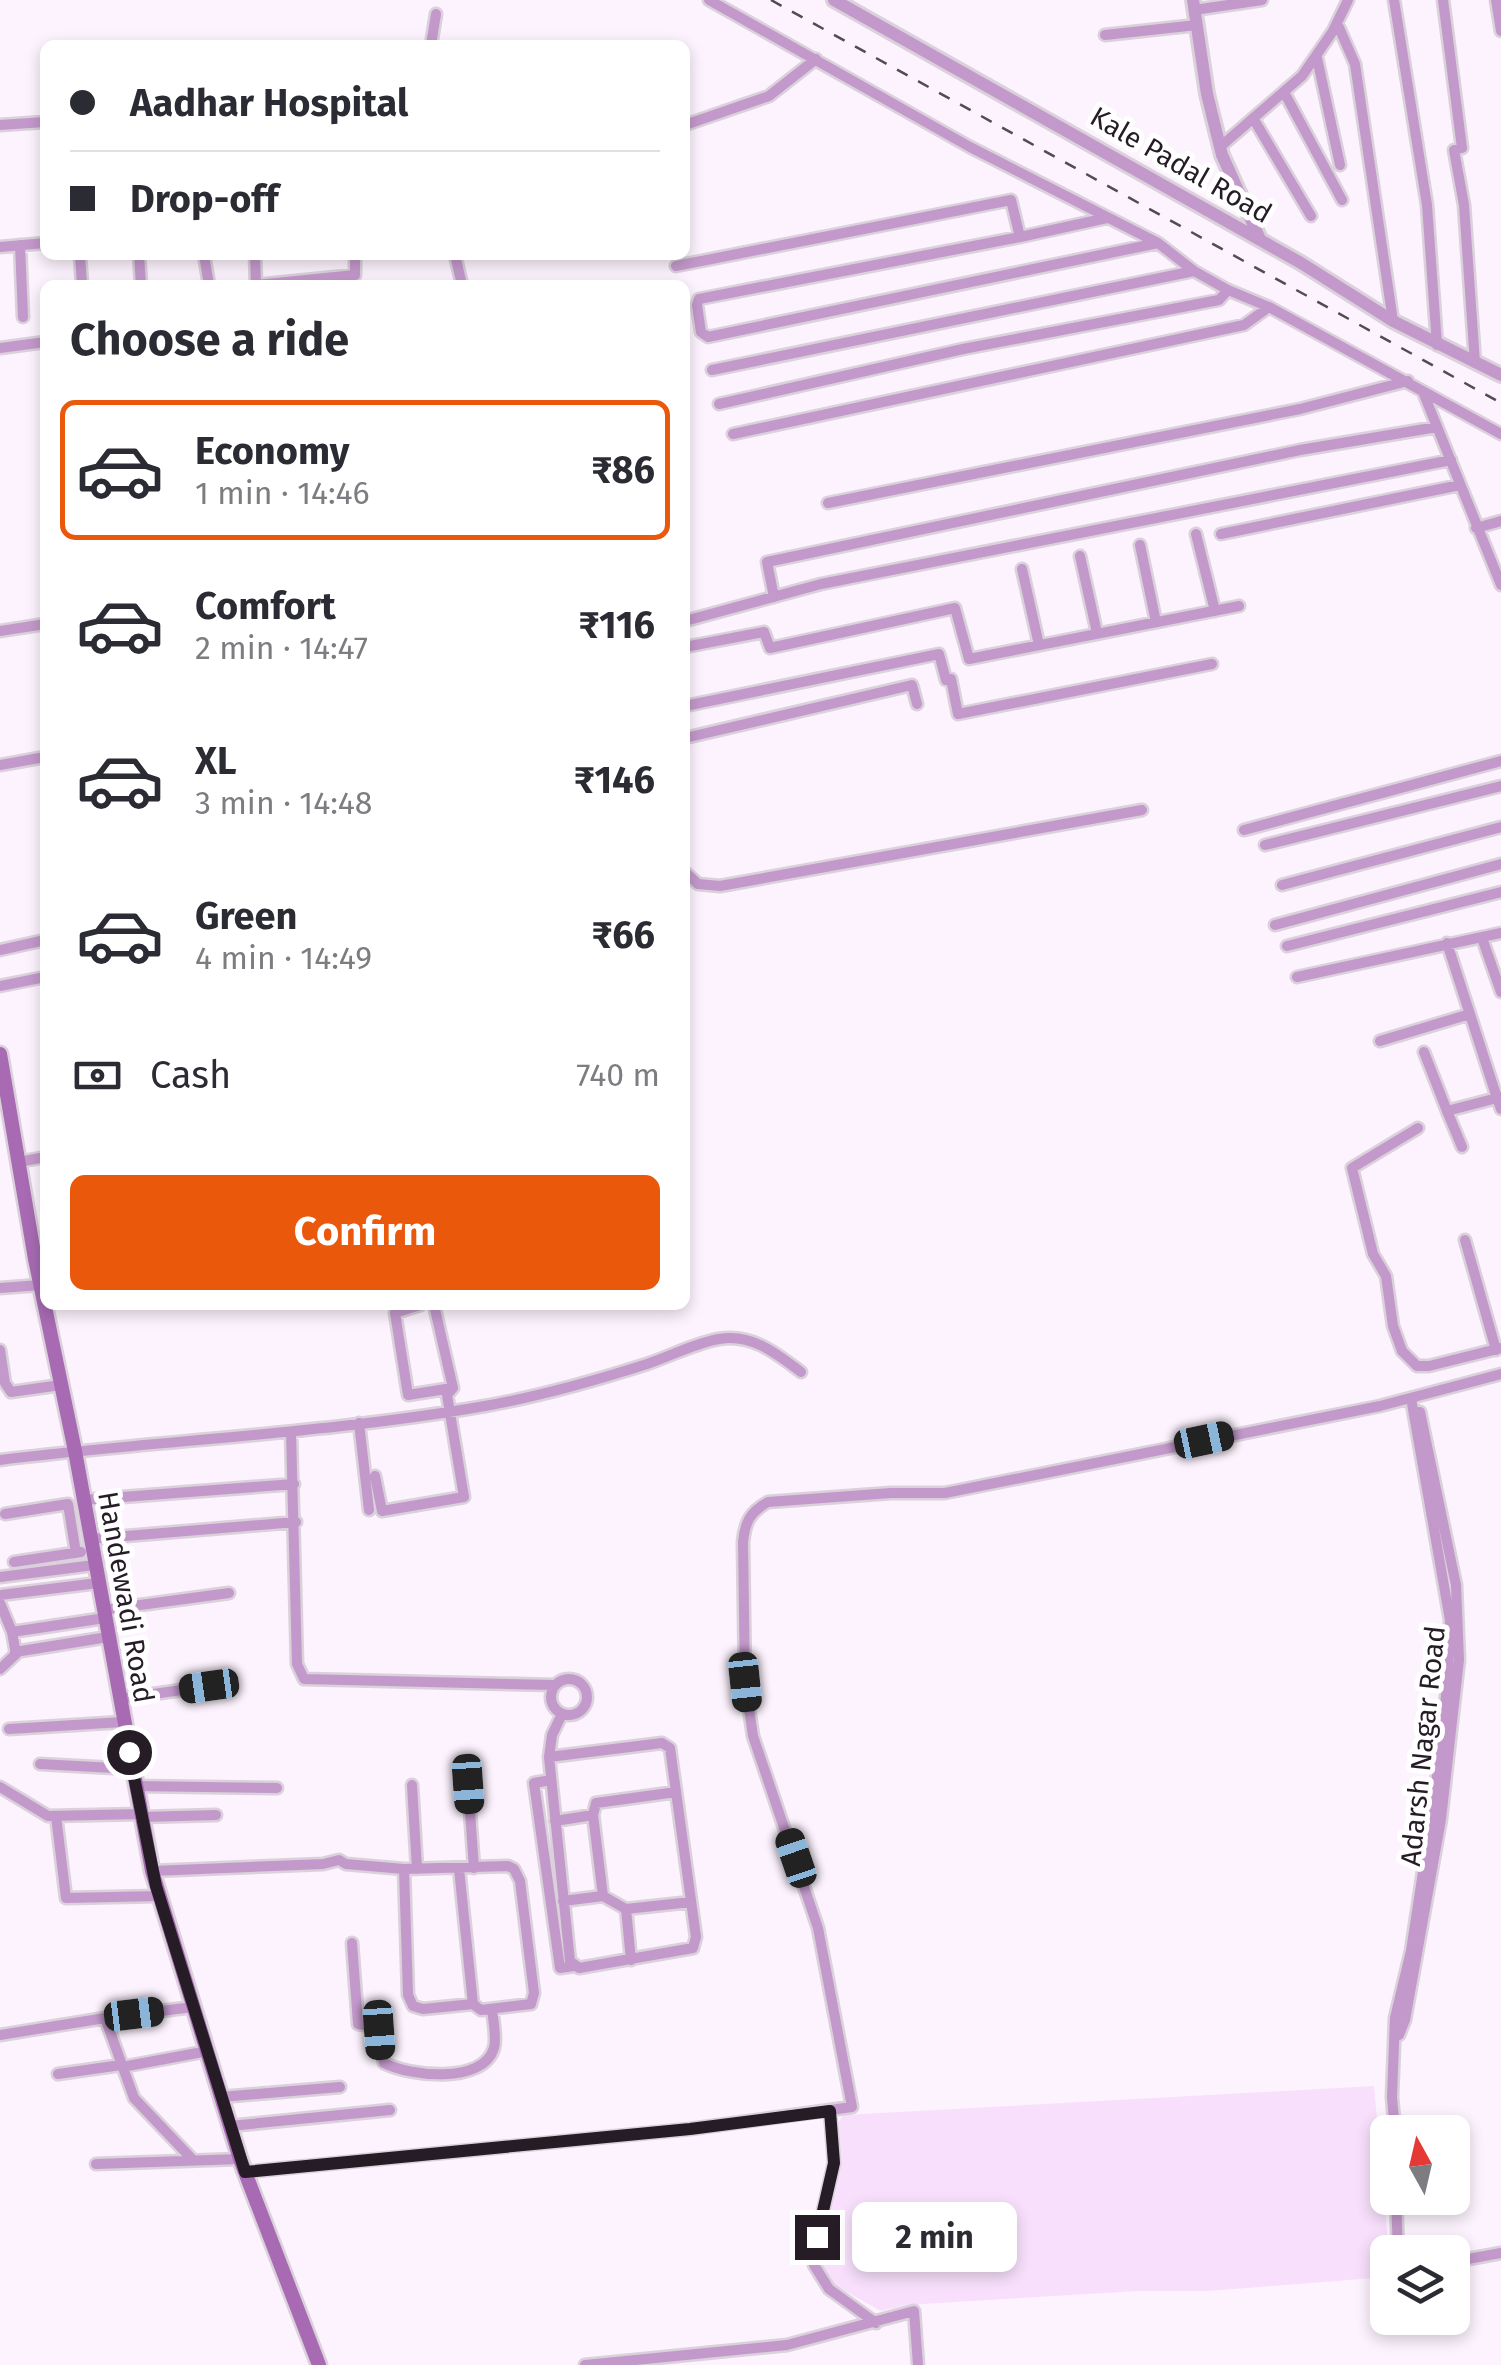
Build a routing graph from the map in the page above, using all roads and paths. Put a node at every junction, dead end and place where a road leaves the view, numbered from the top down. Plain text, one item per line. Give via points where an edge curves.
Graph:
1 (709, 0) edge
2 (834, 0) edge
3 (1262, 0) edge
4 (1348, 0) edge
5 (1394, 0) edge
6 (1443, 0) edge
7 (1496, 0) edge
8 (1195, 12) edge
9 (436, 14) dead end
10 (1337, 23) junction
11 (1501, 31) edge
12 (1105, 35) dead end
13 (432, 40) edge
14 (1316, 58) junction
15 (816, 60) junction
16 (1284, 92) junction
17 (1253, 118) junction
18 (40, 122) edge
19 (690, 123) edge
20 (0, 124) edge
21 (1220, 147) junction
22 (1340, 166) dead end
23 (1342, 200) dead end
24 (1311, 216) dead end
25 (1109, 218) junction
26 (1020, 237) junction
27 (1260, 239) junction
28 (40, 243) edge
29 (1158, 243) junction
30 (20, 245) junction
31 (0, 246) edge
32 (355, 260) edge
33 (676, 266) dead end
34 (1194, 271) junction
35 (306, 280) edge
36 (1228, 290) junction
37 (1269, 307) junction
38 (23, 316) dead end
39 (1392, 320) junction
40 (40, 343) edge
41 (1437, 344) junction
42 (0, 348) edge
43 (1476, 363) junction
44 (1378, 365) junction
45 (712, 370) dead end
46 (1501, 375) edge
47 (1408, 381) junction
48 (1423, 391) junction
49 (1375, 392) junction
50 (719, 404) dead end
51 (1437, 427) junction
52 (733, 434) dead end
53 (1501, 434) edge
54 (1451, 460) junction
55 (1460, 485) junction
56 (828, 502) dead end
57 (1501, 521) edge
58 (1476, 528) junction
59 (1196, 534) dead end
60 (1221, 534) dead end
61 (1140, 546) dead end
62 (1080, 556) dead end
63 (1022, 569) dead end
64 (1498, 569) edge
65 (1501, 585) edge
66 (774, 596) junction
67 (1238, 606) dead end
68 (1215, 610) junction
69 (690, 620) edge
70 (1156, 622) junction
71 (40, 625) edge
72 (0, 631) edge
73 (1097, 633) junction
74 (1039, 644) junction
75 (690, 646) edge
76 (1212, 664) dead end
77 (917, 704) dead end
78 (690, 705) edge
79 (690, 737) edge
80 (40, 758) edge
81 (1501, 761) edge
82 (0, 765) edge
83 (1501, 786) edge
84 (1142, 810) dead end
85 (1501, 827) edge
86 (1244, 830) dead end
87 (1265, 845) dead end
88 (1501, 864) edge
89 (690, 877) edge
90 (1282, 885) dead end
91 (1501, 892) edge
92 (1275, 924) dead end
93 (1501, 933) edge
94 (1482, 938) junction
95 (40, 941) edge
96 (1448, 943) junction
97 (1287, 946) dead end
98 (0, 950) edge
99 (1297, 977) dead end
100 (40, 978) edge
101 (0, 986) edge
102 (1501, 992) edge
103 (1470, 1014) junction
104 (1380, 1040) dead end
105 (1424, 1052) dead end
106 (0, 1054) edge
107 (1500, 1101) edge
108 (1447, 1111) junction
109 (1418, 1128) dead end
110 (1462, 1147) dead end
111 (40, 1158) edge
112 (19, 1162) junction
113 (1465, 1240) dead end
114 (40, 1284) joint
115 (0, 1288) edge
116 (45, 1310) edge
117 (404, 1310) edge
118 (435, 1310) edge
119 (1498, 1349) edge
120 (0, 1350) edge
121 (1480, 1354) junction
122 (802, 1372) dead end
123 (1501, 1374) edge
124 (1486, 1378) junction
125 (61, 1385) junction
126 (453, 1388) junction
127 (1414, 1397) junction
128 (450, 1411) junction
129 (359, 1423) junction
130 (292, 1432) junction
131 (75, 1450) junction
132 (0, 1460) edge
133 (375, 1476) dead end
134 (294, 1484) junction
135 (83, 1500) junction
136 (369, 1510) dead end
137 (4, 1514) dead end
138 (296, 1522) junction
139 (71, 1530) junction
140 (91, 1546) junction
141 (76, 1553) junction
142 (14, 1562) dead end
143 (0, 1576) edge
144 (98, 1583) junction
145 (229, 1593) dead end
146 (0, 1595) edge
147 (0, 1603) edge
148 (104, 1614) junction
149 (12, 1632) junction
150 (108, 1637) junction
151 (15, 1652) junction
152 (0, 1668) edge
153 (555, 1685) junction
154 (209, 1686) dead end
155 (120, 1699) junction
156 (562, 1714) junction
157 (123, 1722) junction
158 (9, 1729) dead end
159 (549, 1757) junction
160 (40, 1764) dead end
161 (132, 1769) junction
162 (551, 1780) junction
163 (468, 1784) dead end
164 (412, 1785) dead end
165 (136, 1786) junction
166 (0, 1787) edge
167 (277, 1788) dead end
168 (676, 1792) junction
169 (216, 1815) dead end
170 (593, 1815) junction
171 (56, 1816) junction
172 (141, 1816) junction
173 (555, 1820) junction
174 (404, 1868) junction
175 (459, 1868) junction
176 (474, 1868) junction
177 (417, 1869) junction
178 (152, 1871) junction
179 (159, 1896) junction
180 (603, 1896) junction
181 (563, 1902) junction
182 (692, 1902) junction
183 (626, 1909) junction
184 (352, 1943) dead end
185 (631, 1960) junction
186 (574, 1966) junction
187 (473, 2004) junction
188 (194, 2007) junction
189 (492, 2008) junction
190 (105, 2018) junction
191 (0, 2035) edge
192 (208, 2051) junction
193 (121, 2066) junction
194 (58, 2074) dead end
195 (340, 2087) dead end
196 (222, 2097) junction
197 (390, 2110) dead end
198 (830, 2111) junction
199 (1393, 2115) edge
200 (230, 2126) junction
201 (192, 2159) junction
202 (96, 2164) dead end
203 (242, 2165) junction
204 (1501, 2253) edge
205 (1470, 2259) edge
206 (876, 2322) junction
207 (704, 2359) edge
208 (319, 2365) edge
209 (585, 2365) edge
210 (918, 2365) edge

1 - 15 street
2 - 27 street, Kale Padal Road
3 - 8 street
4 - 10 street
5 - 41 street via 1427,205
6 - 43 street via 1462,148 1454,150
7 - 11 street
8 - 12 street
8 - 21 street
9 - 13 street
10 - 14 street
10 - 39 street via 1355,64
14 - 16 street
14 - 22 street
15 - 19 street via 768,96
15 - 25 street
16 - 17 street
16 - 23 street
17 - 21 street
17 - 24 street
18 - 20 street
21 - 27 street
25 - 26 street
25 - 29 street
26 - 29 street via 699,299 702,332 708,337
26 - 33 street via 1011,200
27 - 39 street, Kale Padal Road
28 - 30 street
29 - 34 street
30 - 31 street
30 - 38 street
32 - 35 street via 356,275
34 - 36 street
34 - 45 street
36 - 37 street
36 - 50 street via 1219,300
37 - 44 street
37 - 52 street via 1244,325
39 - 41 street, Kale Padal Road
40 - 42 street
41 - 43 street, Kale Padal Road
43 - 46 street, Kale Padal Road
44 - 47 street
44 - 49 street
47 - 48 street
47 - 49 street
48 - 51 street
48 - 53 street
49 - 56 street
51 - 54 street
51 - 66 street via 767,562
54 - 55 street
54 - 66 street
55 - 58 street
55 - 60 street
57 - 58 street
58 - 64 street
59 - 68 street
61 - 70 street
62 - 73 street
63 - 74 street
64 - 65 street
66 - 69 street
67 - 68 street
68 - 70 street
70 - 73 street
71 - 72 street
73 - 74 street
74 - 75 street via 969,659 955,608 770,648 764,632
76 - 78 street via 958,714 939,654
77 - 79 street via 912,686
80 - 82 street
81 - 86 street
83 - 87 street
84 - 89 street via 720,886
85 - 90 street
88 - 92 street
91 - 97 street
93 - 94 street
94 - 96 street
94 - 102 street
95 - 98 street
96 - 99 street
96 - 103 street
100 - 101 street
103 - 104 street
103 - 107 street
105 - 108 street
106 - 112 main road, Handewadi Road
107 - 108 street
108 - 110 street
109 - 121 street via 1352,1168 1372,1254 1386,1276 1393,1326 1408,1361 1429,1366
111 - 112 street
112 - 114 main road, Handewadi Road
113 - 119 street
114 - 115 street
116 - 125 main road, Handewadi Road
117 - 126 street via 395,1313 408,1395
118 - 126 street
119 - 121 street
120 - 125 street via 12,1392
121 - 124 street
122 - 128 street via 752,1341 720,1338 572,1388
123 - 124 street
124 - 127 street
125 - 131 main road, Handewadi Road
126 - 128 street via 447,1395
127 - 198 street via 945,1493 768,1502 749,1516 748,1709 825,1965 852,2107
127 - 199 street, Adarsh Nagar Road via 1456,1584 1459,1660 1442,1819 1396,2041
128 - 129 street
128 - 133 street via 464,1496 382,1512
129 - 130 street
129 - 136 street
130 - 131 street
130 - 134 street
131 - 132 street
131 - 135 main road, Handewadi Road
134 - 135 street
134 - 138 street
135 - 140 main road, Handewadi Road
137 - 139 street via 68,1504
138 - 140 street
138 - 153 street via 297,1657 304,1679
139 - 140 street
139 - 141 street
140 - 141 street
140 - 143 street
140 - 144 main road, Handewadi Road
141 - 142 street
144 - 146 street
144 - 148 main road, Handewadi Road
145 - 148 street
147 - 149 street
148 - 149 street
148 - 150 main road, Handewadi Road
149 - 151 street
150 - 151 street
150 - 155 main road, Handewadi Road
151 - 152 street
153 - 156 street via 550,1698
153 - 156 street via 575,1680 585,1689 582,1709
154 - 155 street
155 - 157 main road, Handewadi Road
156 - 159 street
157 - 158 street
157 - 161 main road, Handewadi Road
159 - 162 street
159 - 168 street via 667,1744
160 - 161 street
161 - 165 main road, Handewadi Road
162 - 173 street
162 - 186 street via 534,1783 560,1968
163 - 176 street
164 - 177 street
165 - 167 street
165 - 172 main road, Handewadi Road
166 - 171 street
168 - 170 street via 596,1803
168 - 182 street
169 - 172 street
170 - 173 street
170 - 180 street
171 - 172 street
171 - 179 street via 66,1898
172 - 178 main road, Handewadi Road
173 - 181 street
174 - 177 street
174 - 178 street via 339,1860
174 - 187 street via 413,2006
175 - 176 street
175 - 177 street
175 - 187 street
176 - 189 street via 508,1866 518,1874 534,1992 531,2004
178 - 179 main road, Handewadi Road
179 - 188 main road, Handewadi Road
180 - 181 street
180 - 183 street
181 - 186 street
182 - 183 street
182 - 185 street via 693,1948
183 - 185 street
184 - 189 street via 358,2024 378,2027 384,2064 442,2076 484,2062 494,2047
185 - 186 street
187 - 189 street
188 - 190 street
188 - 192 main road, Handewadi Road
190 - 191 street
190 - 193 street
192 - 193 street
192 - 196 main road, Handewadi Road
193 - 194 street
193 - 201 street via 134,2098
195 - 196 street
196 - 200 main road, Handewadi Road
197 - 200 street
198 - 203 street via 690,2129
198 - 206 street via 834,2163 814,2265 829,2289
200 - 203 main road, Handewadi Road
201 - 202 street
201 - 203 street
203 - 208 main road, Handewadi Road
204 - 205 street
206 - 207 street
206 - 210 street via 914,2311
207 - 209 street

